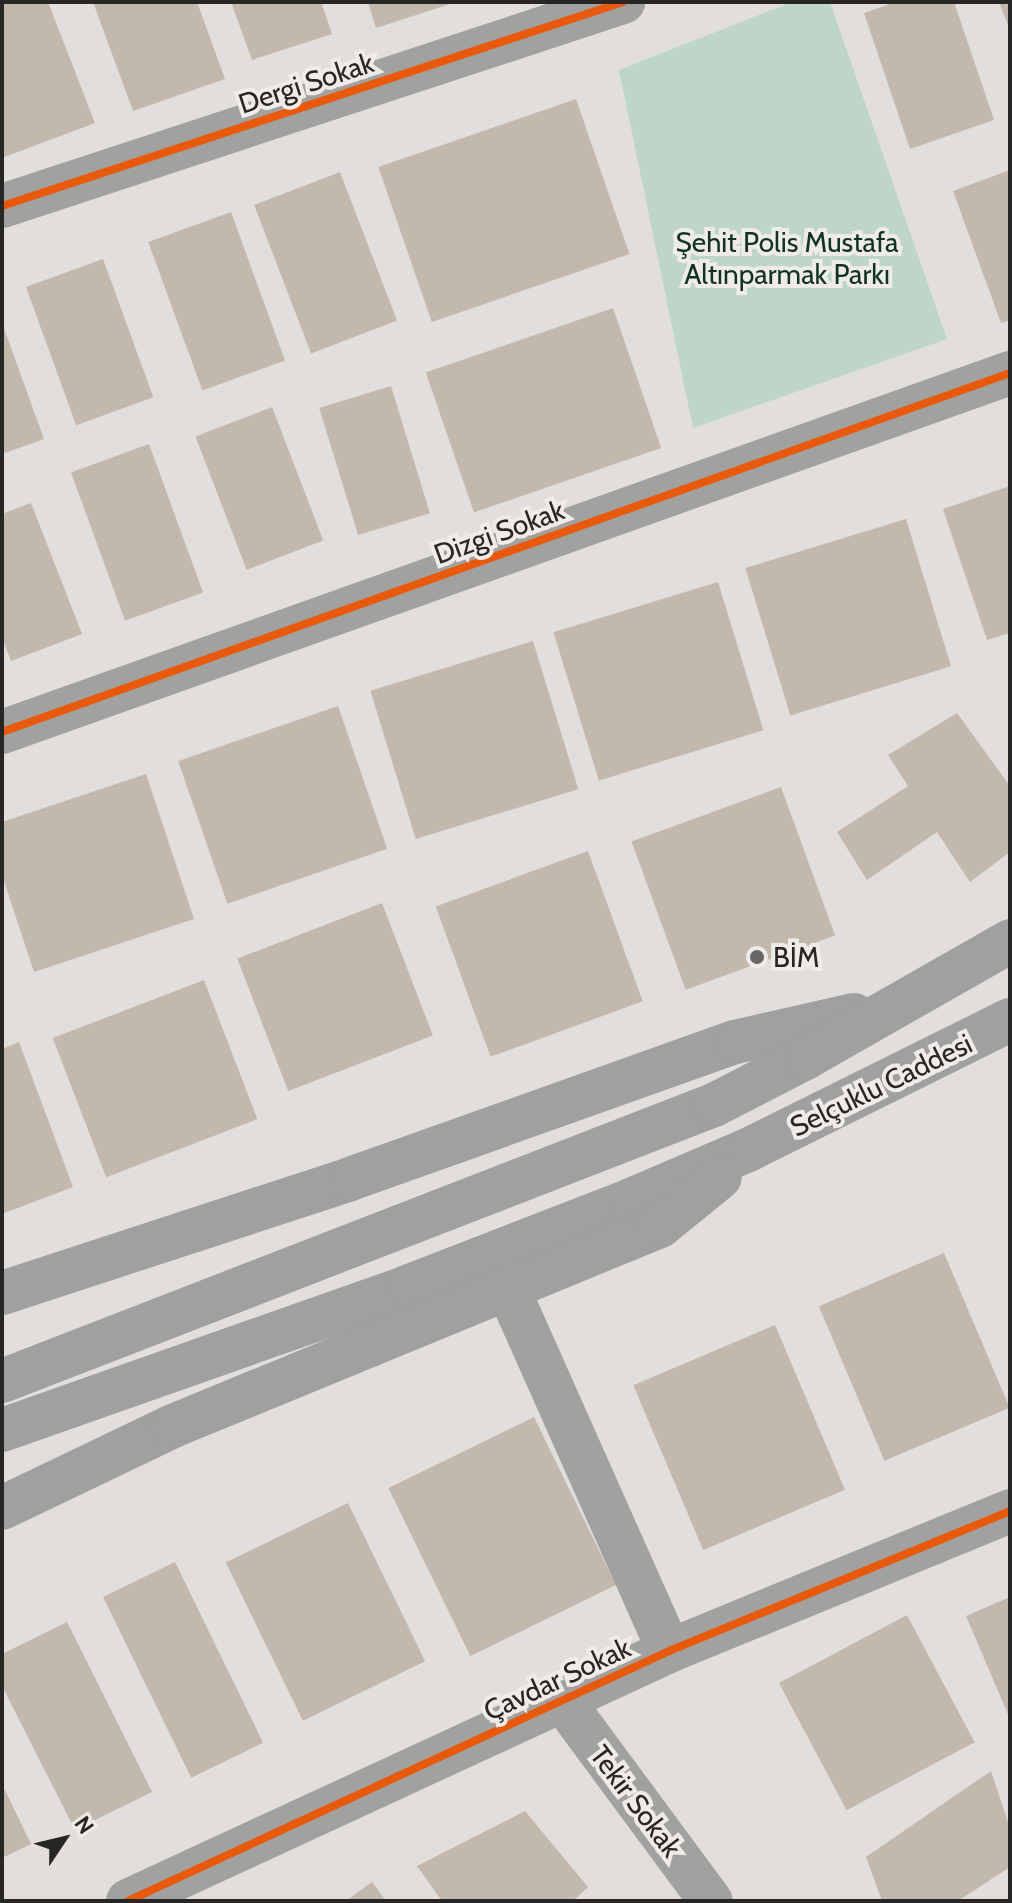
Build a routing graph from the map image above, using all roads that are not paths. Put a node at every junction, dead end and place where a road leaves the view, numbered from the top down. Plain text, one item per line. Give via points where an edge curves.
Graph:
1 (623, 2) edge
2 (2, 206) edge
3 (1010, 373) edge
4 (2, 732) edge
5 (1010, 941) edge
6 (895, 1006) junction
7 (1010, 1020) edge
8 (750, 1149) junction
9 (508, 1289) junction
10 (2, 1293) edge
11 (2, 1381) edge
12 (2, 1430) edge
13 (2, 1508) edge
14 (1010, 1511) edge
15 (669, 1651) junction
16 (562, 1700) junction
17 (153, 1896) edge
18 (711, 1901) edge

1 - 2 street, Dergi Sokak
3 - 4 street, Dizgi Sokak
5 - 6 main road
6 - 10 main road via 735,1042 350,1179
6 - 11 main road via 714,1105
7 - 8 main road, Selçuklu Caddesi
8 - 9 main road via 660,1226
8 - 12 main road via 407,1287
9 - 13 main road via 173,1426
9 - 15 street
14 - 15 street, Çavdar Sokak
15 - 16 street, Çavdar Sokak
16 - 17 street, Çavdar Sokak
16 - 18 street, Tekir Sokak

